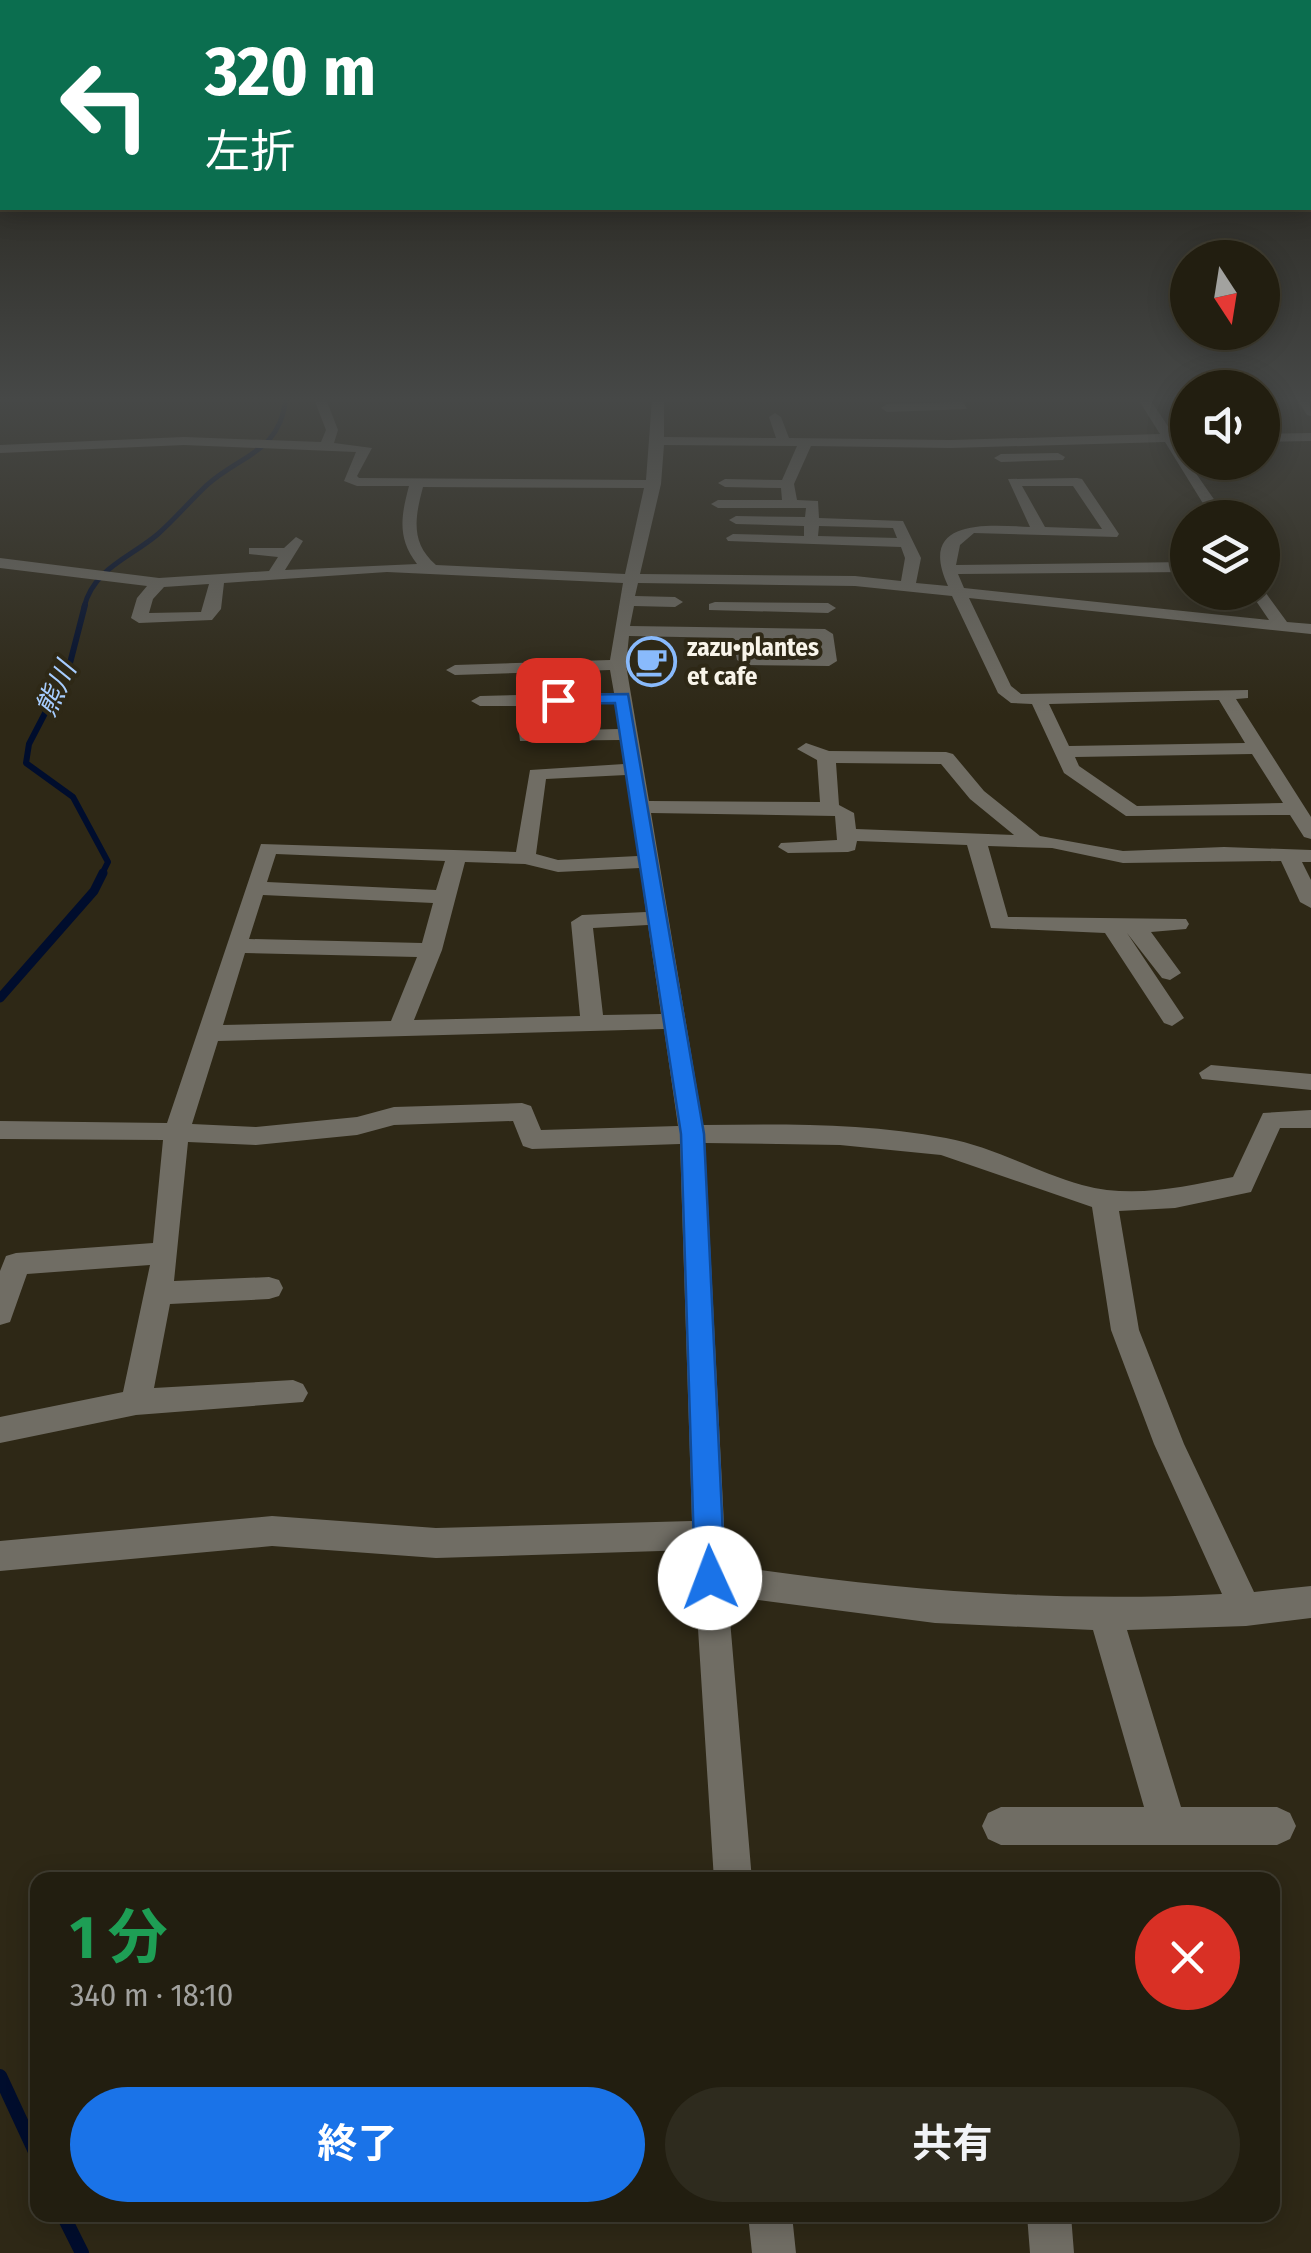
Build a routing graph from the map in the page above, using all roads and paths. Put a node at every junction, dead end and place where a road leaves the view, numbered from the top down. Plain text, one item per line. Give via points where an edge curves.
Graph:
1 (413, 504) edge
2 (649, 504) edge
3 (812, 504) edge
4 (1025, 504) edge
5 (1092, 504) edge
6 (736, 520) dead end
7 (812, 522) junction
8 (1040, 531) junction
9 (733, 538) dead end
10 (811, 540) junction
11 (904, 543) junction
12 (254, 551) dead end
13 (0, 563) edge
14 (1170, 566) edge
15 (432, 570) junction
16 (948, 570) junction
17 (275, 574) junction
18 (217, 579) junction
19 (776, 580) junction
20 (159, 583) junction
21 (908, 586) junction
22 (629, 590) junction
23 (959, 593) junction
24 (675, 602) dead end
25 (715, 607) dead end
26 (780, 608) junction
27 (828, 608) dead end
28 (1271, 610) edge
29 (1282, 625) junction
30 (1311, 629) edge
31 (620, 631) junction
32 (742, 632) junction
33 (784, 633) junction
34 (618, 665) junction
35 (454, 670) dead end
36 (622, 698) junction
37 (1038, 699) junction
38 (525, 700) junction
39 (480, 702) dead end
40 (629, 734) junction
41 (1258, 748) junction
42 (1063, 752) junction
43 (636, 769) junction
44 (641, 807) junction
45 (830, 808) junction
46 (1296, 809) junction
47 (1133, 812) junction
48 (1311, 832) edge
49 (846, 836) junction
50 (976, 837) junction
51 (1034, 841) junction
52 (788, 847) dead end
53 (456, 856) junction
54 (1300, 856) edge
55 (525, 858) junction
56 (1157, 858) junction
57 (650, 861) junction
58 (255, 888) junction
59 (446, 897) junction
60 (1311, 902) edge
61 (660, 918) junction
62 (1178, 924) dead end
63 (1136, 926) junction
64 (1112, 927) junction
65 (236, 946) junction
66 (430, 950) junction
67 (1170, 974) dead end
68 (1172, 1018) dead end
69 (677, 1021) junction
70 (592, 1022) junction
71 (400, 1027) junction
72 (209, 1033) junction
73 (1212, 1074) dead end
74 (1311, 1082) edge
75 (1311, 1119) edge
76 (0, 1130) edge
77 (176, 1134) junction
78 (692, 1134) junction
79 (1104, 1200) junction
80 (166, 1253) junction
81 (269, 1288) dead end
82 (158, 1292) junction
83 (0, 1314) edge
84 (293, 1393) dead end
85 (136, 1402) junction
86 (0, 1430) edge
87 (708, 1534) junction
88 (0, 1556) edge
89 (710, 1578) junction
90 (1311, 1602) edge
91 (1246, 1610) junction
92 (1106, 1617) junction
93 (1168, 1825) junction
94 (1001, 1826) dead end
95 (1277, 1826) dead end
96 (732, 1872) edge
97 (771, 2222) edge
98 (1050, 2222) edge
99 (774, 2253) edge
100 (1052, 2253) edge

1 - 15 street via 406,536
2 - 22 street
3 - 7 street
4 - 8 street
5 - 8 street via 1112,534
6 - 7 street
7 - 10 street
7 - 11 street via 898,524
8 - 16 street via 972,529 957,535
9 - 10 street
10 - 11 street
11 - 21 street via 913,558
12 - 17 street via 293,547
13 - 20 street
14 - 16 street
15 - 17 street
15 - 22 street
16 - 23 street
17 - 18 street
18 - 20 street
18 - 20 street via 206,617 139,618
19 - 21 street
19 - 22 street
19 - 26 street
21 - 23 street
22 - 24 street
22 - 31 street
23 - 29 street
23 - 37 street via 1004,689 1018,699
25 - 26 street
26 - 27 street
26 - 33 street
28 - 29 street
29 - 30 street
31 - 32 street
31 - 34 street
32 - 33 street
32 - 33 street via 745,660 829,661 825,634
34 - 35 street
34 - 36 street
36 - 38 street
36 - 40 street
37 - 41 street via 1233,694
37 - 42 street
38 - 39 street
38 - 40 street via 526,737
40 - 43 street
41 - 42 street
41 - 46 street
42 - 47 street via 1071,769
43 - 44 street
43 - 55 street via 538,774
44 - 45 street
44 - 57 street
45 - 49 street via 844,813
45 - 51 street via 816,753 946,758 977,795
46 - 47 street
46 - 48 street
47 - 56 street
49 - 50 street
49 - 52 street via 848,846
50 - 51 street
50 - 64 street via 999,924
51 - 56 street
53 - 55 street
53 - 58 street via 268,848
53 - 59 street
54 - 56 street
54 - 60 street
55 - 57 street via 558,866
57 - 61 street
58 - 59 street
58 - 65 street
59 - 66 street
61 - 69 street
61 - 70 street via 582,922
62 - 63 street
63 - 64 street
63 - 67 street
64 - 68 street
65 - 66 street
65 - 72 street
66 - 71 street
69 - 70 street
69 - 78 street
70 - 71 street
71 - 72 street
72 - 77 street
73 - 74 street
75 - 79 street via 1272,1119 1242,1185 1144,1203
76 - 77 street
77 - 78 street via 256,1136 394,1116 522,1112 532,1140
77 - 80 street
78 - 79 street via 946,1146
78 - 87 street
79 - 91 street via 1125,1330
80 - 82 street
80 - 83 street via 16,1264
81 - 82 street
82 - 85 street
84 - 85 street
85 - 86 street
87 - 88 street via 436,1543 272,1531
87 - 89 street
89 - 92 street via 789,1591
89 - 96 street
90 - 91 street
91 - 92 street
92 - 93 street
93 - 94 street
93 - 95 street
97 - 99 street
98 - 100 street

